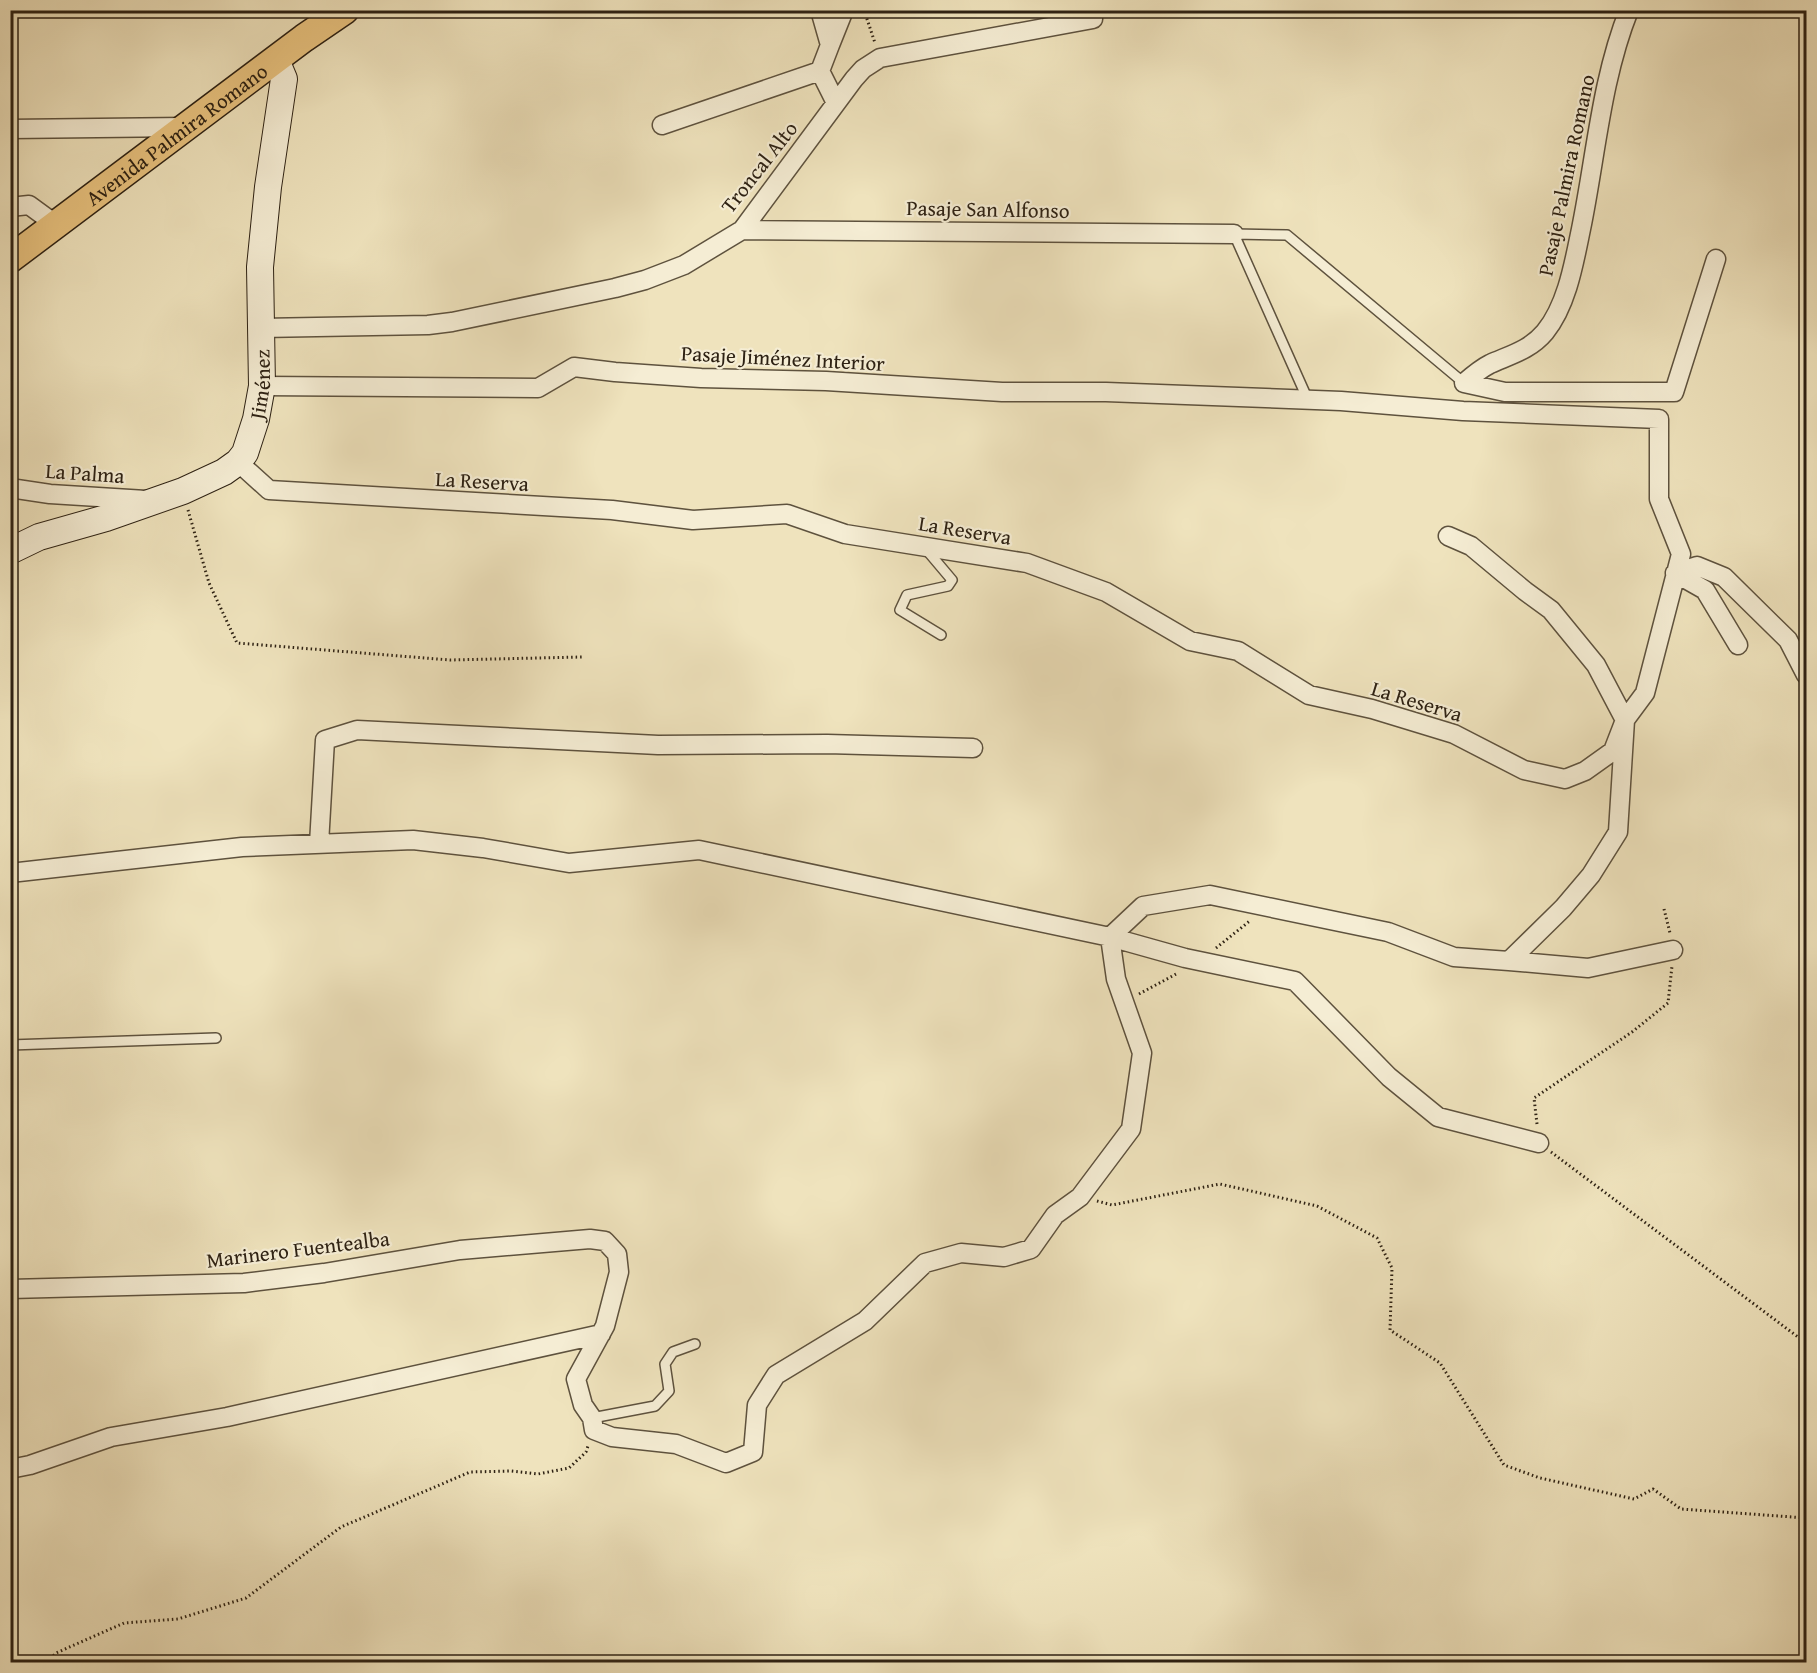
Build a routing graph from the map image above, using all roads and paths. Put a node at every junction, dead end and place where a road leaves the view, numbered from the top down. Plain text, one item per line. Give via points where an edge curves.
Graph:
1 (345, 10) edge
2 (820, 10) edge
3 (844, 10) edge
4 (864, 10) edge
5 (1629, 10) edge
6 (1093, 19) dead end
7 (830, 45) junction
8 (880, 58) junction
9 (276, 60) junction
10 (820, 71) junction
11 (836, 104) junction
12 (662, 125) dead end
13 (185, 127) junction
14 (10, 129) edge
15 (10, 207) edge
16 (55, 224) junction
17 (742, 230) junction
18 (1234, 234) junction
19 (10, 259) edge
20 (1716, 259) dead end
21 (261, 328) junction
22 (1464, 383) junction
23 (262, 386) junction
24 (1308, 400) junction
25 (238, 462) junction
26 (10, 488) edge
27 (183, 490) junction
28 (157, 500) junction
29 (1448, 536) dead end
30 (923, 546) junction
31 (10, 551) edge
32 (1675, 573) junction
33 (941, 635) dead end
34 (1738, 645) dead end
35 (582, 657) dead end
36 (1806, 675) edge
37 (1625, 720) junction
38 (973, 748) dead end
39 (319, 844) junction
40 (10, 873) edge
41 (1664, 909) dead end
42 (1110, 938) junction
43 (1673, 951) junction
44 (1509, 961) junction
45 (216, 1038) dead end
46 (10, 1045) edge
47 (1539, 1143) junction
48 (1080, 1197) junction
49 (10, 1289) edge
50 (601, 1334) junction
51 (1806, 1343) edge
52 (695, 1344) dead end
53 (593, 1424) junction
54 (10, 1469) edge
55 (1806, 1518) edge
56 (47, 1662) edge

1 - 9 main road, Avenida Palmira Romano
2 - 7 street
3 - 7 street
4 - 8 path
5 - 22 street, Pasaje Palmira Romano via 1613,54 1575,257 1560,305 1545,332 1527,349 1489,364
6 - 8 street, Troncal Alto
7 - 10 street
8 - 11 street, Troncal Alto via 863,69
9 - 13 main road, Avenida Palmira Romano
9 - 21 street, Jiménez via 284,80 260,267
10 - 11 street
10 - 12 street
11 - 17 street, Troncal Alto
13 - 14 street
13 - 16 main road, Avenida Palmira Romano
15 - 16 street via 29,205
16 - 19 main road, Avenida Palmira Romano
17 - 18 street, Pasaje San Alfonso
17 - 21 street, Troncal Alto via 684,266 645,280 452,322
18 - 22 lane via 1287,235
18 - 24 lane
20 - 22 street via 1674,392 1504,392
21 - 23 street, Jiménez
23 - 24 street, Pasaje Jiménez Interior via 537,388 574,367 701,378 1002,392
23 - 25 street, Jiménez via 250,443
24 - 32 street, Pasaje Jiménez Interior via 1659,419 1659,499 1681,555
25 - 27 street
25 - 30 street, La Reserva via 269,490 612,510 693,520 787,514 844,534
26 - 28 street, La Palma
27 - 28 street
27 - 35 path via 208,583 237,643 450,660
28 - 31 street via 39,537
29 - 37 street via 1471,546 1551,610 1596,665
30 - 33 lane via 952,580 948,586 907,595 900,610
30 - 37 street, La Reserva via 1027,563 1106,592 1190,641 1238,651 1309,696 1372,709 1454,735 1524,770 1565,779 1585,771 1612,751
32 - 34 street via 1705,590
32 - 36 street via 1697,566 1724,577 1788,640
32 - 37 street, La Reserva via 1646,693
37 - 44 street via 1618,832 1591,875
38 - 39 street via 658,745 357,730 325,740
39 - 40 street via 242,847
39 - 42 street via 413,840 568,863 699,850
41 - 43 path
42 - 44 street via 1143,906 1210,895 1388,932 1454,957
42 - 47 street via 1295,981 1389,1077 1438,1117
42 - 48 street via 1116,980 1142,1053 1131,1129
43 - 44 street via 1588,968
43 - 47 path via 1668,1003 1534,1098
45 - 46 lane
47 - 51 path
48 - 53 street via 1054,1215 1031,1249 1004,1257 961,1253 924,1263 865,1321 776,1375 758,1405 753,1452 726,1463 676,1444 612,1437
48 - 55 path via 1112,1205 1220,1184 1317,1206 1377,1238 1392,1268 1390,1330 1440,1363 1504,1465 1540,1478 1634,1499 1653,1489 1681,1509
49 - 50 street, Marinero Fuentealba via 244,1282 460,1250 590,1239 605,1241 617,1254 619,1272
50 - 53 street via 576,1379
50 - 54 street via 227,1417 111,1437
52 - 53 lane via 673,1352 665,1364 669,1391 655,1406
53 - 56 path via 586,1452 569,1468 538,1474 470,1472 341,1527 246,1598 178,1619 124,1623 56,1653

